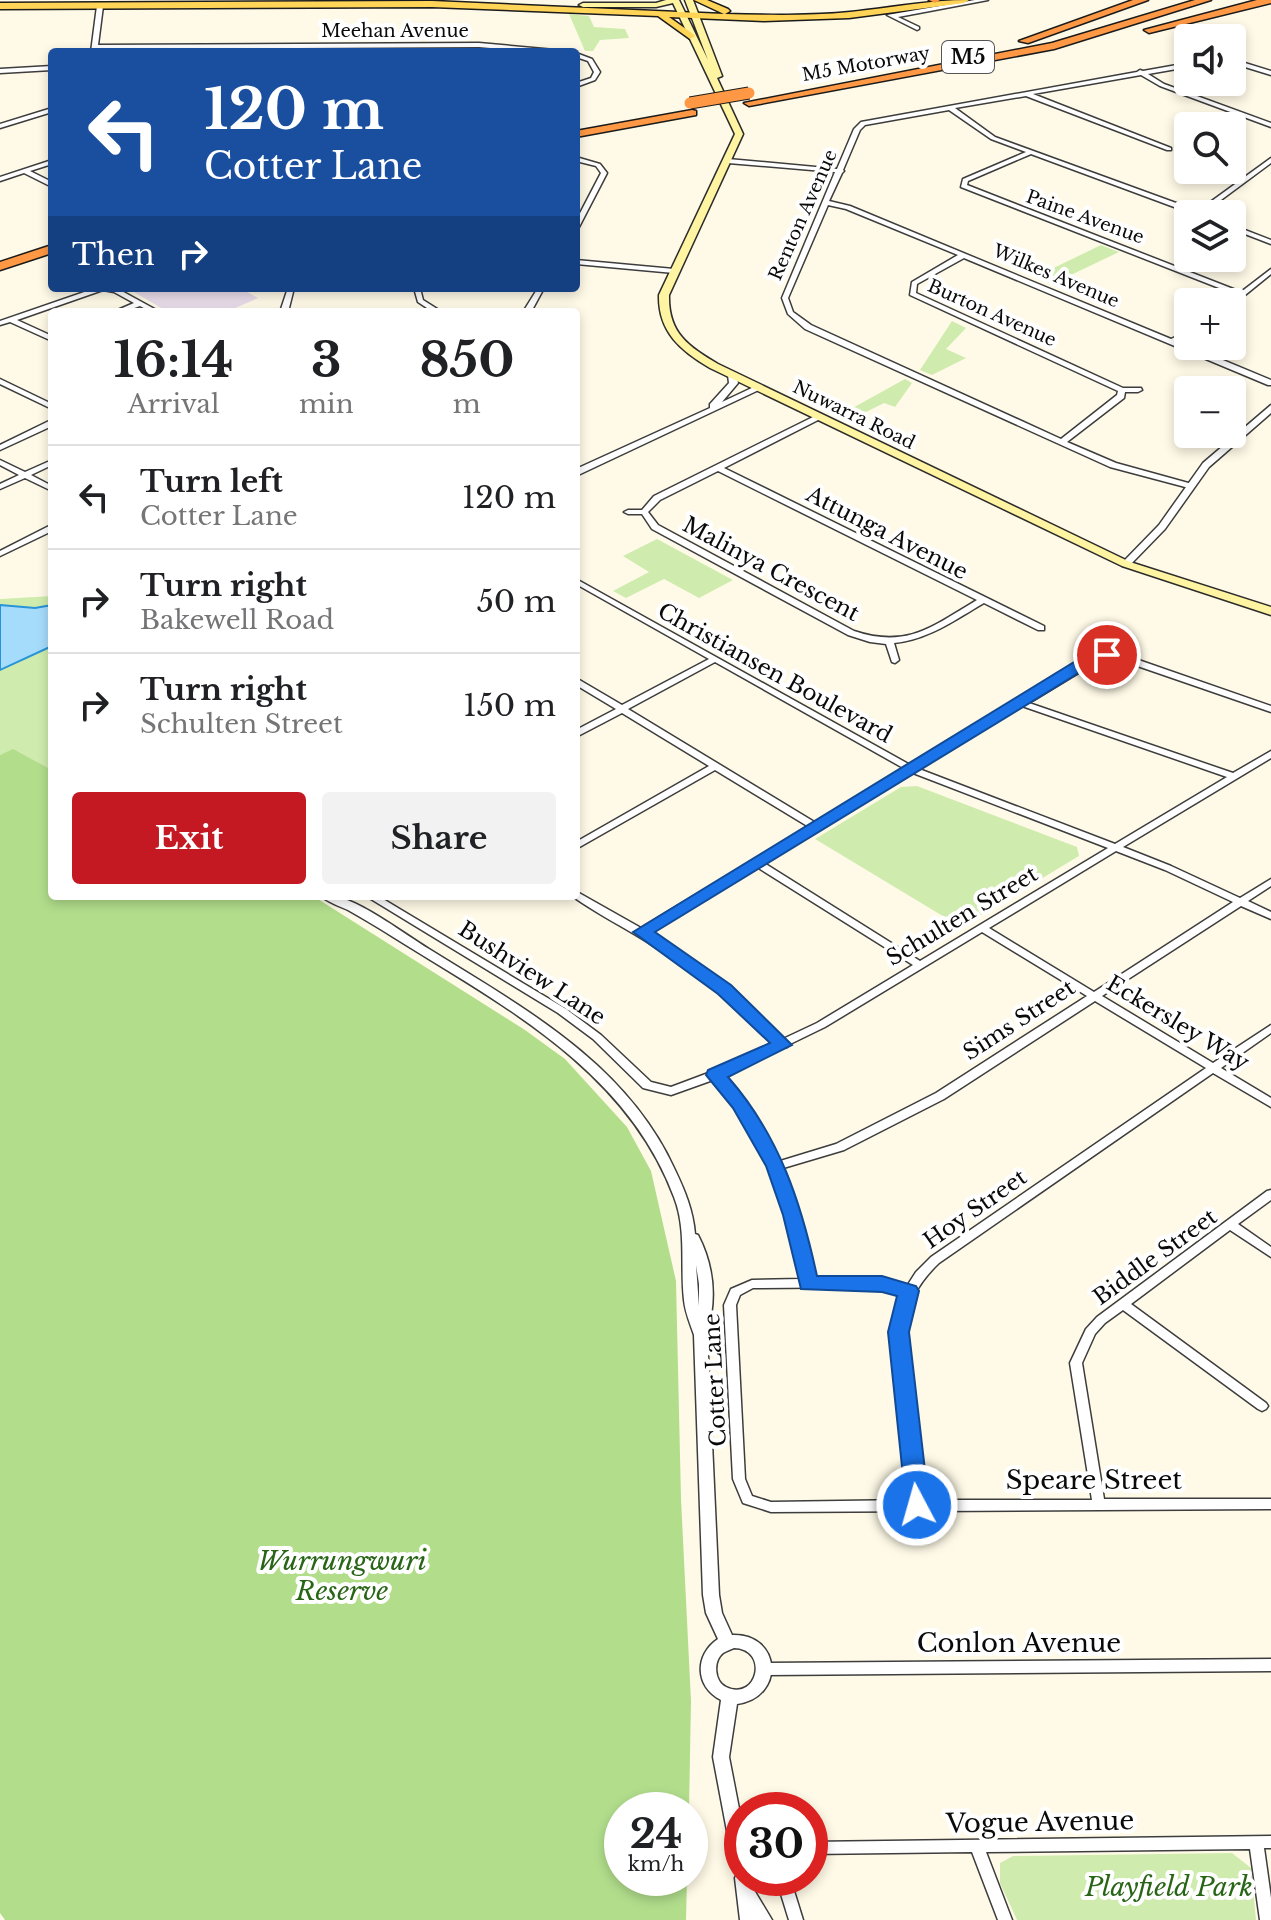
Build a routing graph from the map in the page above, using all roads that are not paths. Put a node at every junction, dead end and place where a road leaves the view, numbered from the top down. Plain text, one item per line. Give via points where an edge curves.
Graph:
1 (409, 0) edge
2 (477, 0) edge
3 (675, 0) edge
4 (689, 0) edge
5 (699, 0) edge
6 (935, 0) edge
7 (964, 0) edge
8 (985, 0) edge
9 (1143, 0) edge
10 (1183, 0) edge
11 (1206, 0) edge
12 (1269, 0) edge
13 (100, 2) edge
14 (0, 4) edge
15 (583, 5) junction
16 (725, 11) junction
17 (881, 11) junction
18 (682, 14) junction
19 (696, 14) junction
20 (661, 16) junction
21 (892, 16) junction
22 (917, 28) dead end
23 (690, 36) junction
24 (94, 48) edge
25 (387, 48) edge
26 (512, 48) edge
27 (583, 55) edge
28 (969, 64) junction
29 (1246, 65) edge
30 (1174, 67) edge
31 (48, 68) edge
32 (0, 71) edge
33 (1140, 72) junction
34 (1271, 73) edge
35 (849, 78) junction
36 (589, 81) junction
37 (580, 84) edge
38 (602, 85) dead end
39 (1025, 93) junction
40 (721, 96) junction
41 (749, 98) junction
42 (949, 107) junction
43 (691, 108) junction
44 (48, 111) edge
45 (580, 122) edge
46 (1271, 125) edge
47 (0, 126) edge
48 (580, 133) edge
49 (1169, 149) dead end
50 (1029, 153) junction
51 (580, 160) edge
52 (1271, 160) edge
53 (728, 161) junction
54 (48, 163) edge
55 (25, 171) junction
56 (841, 171) junction
57 (0, 179) edge
58 (48, 183) edge
59 (953, 184) dead end
60 (963, 184) junction
61 (1218, 200) edge
62 (828, 203) junction
63 (1174, 205) edge
64 (580, 219) edge
65 (1246, 232) edge
66 (1271, 242) edge
67 (48, 250) edge
68 (964, 255) junction
69 (48, 262) edge
70 (580, 262) edge
71 (0, 266) edge
72 (674, 271) junction
73 (1271, 271) edge
74 (0, 278) edge
75 (1224, 288) edge
76 (92, 292) edge
77 (120, 292) edge
78 (418, 292) edge
79 (1246, 292) edge
80 (141, 303) junction
81 (128, 308) edge
82 (149, 308) edge
83 (431, 308) edge
84 (12, 320) junction
85 (0, 323) edge
86 (48, 337) edge
87 (1174, 340) edge
88 (1170, 342) junction
89 (732, 375) junction
90 (0, 381) edge
91 (1271, 383) edge
92 (759, 388) junction
93 (1122, 390) junction
94 (1138, 390) dead end
95 (48, 405) edge
96 (1271, 408) edge
97 (708, 412) junction
98 (818, 418) junction
99 (48, 425) edge
100 (1062, 442) junction
101 (0, 448) edge
102 (0, 462) edge
103 (48, 464) edge
104 (718, 468) junction
105 (580, 471) edge
106 (25, 475) junction
107 (1189, 486) junction
108 (0, 487) edge
109 (48, 487) edge
110 (628, 512) dead end
111 (644, 512) junction
112 (48, 530) edge
113 (0, 554) edge
114 (1126, 564) junction
115 (580, 584) edge
116 (981, 601) junction
117 (1271, 611) edge
118 (1041, 628) dead end
119 (890, 643) junction
120 (713, 660) junction
121 (895, 660) dead end
122 (580, 683) edge
123 (1021, 703) junction
124 (623, 709) junction
125 (1271, 709) edge
126 (580, 732) edge
127 (1271, 754) edge
128 (714, 767) junction
129 (911, 769) junction
130 (1234, 776) junction
131 (815, 827) junction
132 (580, 844) edge
133 (1115, 848) junction
134 (758, 863) junction
135 (1271, 882) edge
136 (580, 897) edge
137 (341, 900) edge
138 (378, 900) edge
139 (1243, 900) junction
140 (1271, 916) edge
141 (982, 928) junction
142 (642, 932) junction
143 (920, 965) junction
144 (1095, 995) junction
145 (1271, 1028) edge
146 (783, 1045) junction
147 (1214, 1067) junction
148 (715, 1075) junction
149 (664, 1091) joint
150 (1271, 1103) edge
151 (776, 1166) junction
152 (1271, 1194) edge
153 (1231, 1225) junction
154 (1271, 1253) edge
155 (808, 1284) junction
156 (909, 1291) junction
157 (1123, 1304) junction
158 (1262, 1406) dead end
159 (1099, 1504) junction
160 (1271, 1504) edge
161 (917, 1505) junction
162 (728, 1644) junction
163 (1271, 1665) edge
164 (766, 1669) junction
165 (730, 1694) junction
166 (728, 1792) edge
167 (1263, 1842) edge
168 (977, 1847) junction
169 (828, 1848) edge
170 (747, 1896) edge
171 (752, 1896) edge
172 (789, 1896) edge
173 (749, 1920) edge
174 (763, 1920) edge
175 (796, 1920) edge
176 (1005, 1920) edge
177 (1267, 1920) edge

1 - 13 main road
2 - 15 main road
3 - 15 main road via 646,6
3 - 18 main road, Nuwarra Road
4 - 19 main road, Nuwarra Road
5 - 16 main road
6 - 16 main road via 834,10
7 - 17 main road
8 - 21 street
9 - 35 highway via 1027,40
10 - 35 highway, M5 Motorway / M5 via 1036,43
11 - 28 highway, M5 Motorway / M5 via 1103,33
12 - 28 highway via 1151,30
13 - 14 main road
13 - 20 main road via 444,4
13 - 24 street
15 - 18 main road
16 - 19 main road
17 - 19 main road via 786,17
17 - 21 street
18 - 19 main road
18 - 20 main road
18 - 23 main road, Nuwarra Road
19 - 40 main road, Nuwarra Road
20 - 23 main road
21 - 22 street
23 - 40 main road, Nuwarra Road
25 - 26 street, Meehan Avenue
27 - 36 street via 597,72
28 - 41 highway, M5 Motorway / M5
29 - 34 street
30 - 33 street, Renton Avenue
31 - 32 street
33 - 39 street, Renton Avenue
33 - 46 street
35 - 41 highway, M5 Motorway / M5
36 - 37 street
36 - 38 street
39 - 42 street, Renton Avenue
39 - 49 street
40 - 53 main road, Nuwarra Road via 739,130
41 - 43 highway, M5 Motorway / M5
42 - 50 street via 986,135
42 - 56 street, Renton Avenue via 863,123
43 - 45 highway, M5 Motorway / M5
43 - 48 highway, M5 Motorway / M5
44 - 47 street
50 - 60 street, Paine Avenue
50 - 63 street
51 - 64 street via 598,165 604,173
52 - 61 street
53 - 56 street
53 - 72 main road, Nuwarra Road
54 - 55 street
55 - 57 street
55 - 58 street
56 - 62 street, Renton Avenue
59 - 60 street, Paine Avenue
60 - 75 street, Paine Avenue via 1007,206
62 - 68 street, Wilkes Avenue via 845,205
62 - 100 street, Renton Avenue via 786,293 785,303 794,316
65 - 66 street
67 - 71 highway
68 - 88 street, Wilkes Avenue
68 - 93 street, Burton Avenue via 914,283 912,294
69 - 74 highway
70 - 72 street
72 - 89 main road, Nuwarra Road via 663,303 668,325 686,348
73 - 79 street
76 - 84 street
77 - 80 street
78 - 83 street via 420,301
80 - 81 street
80 - 82 street
84 - 85 street
84 - 86 street
87 - 88 street
88 - 91 street, Wilkes Avenue
89 - 92 main road, Nuwarra Road
89 - 97 street via 734,383
90 - 95 street
92 - 97 street
92 - 98 main road, Nuwarra Road
93 - 94 street, Burton Avenue
93 - 100 street
96 - 107 street
97 - 105 street
98 - 104 street, Malinya Crescent
98 - 114 main road, Nuwarra Road
99 - 101 street
100 - 107 street, Renton Avenue via 1113,465
102 - 106 street
103 - 106 street
104 - 111 street, Malinya Crescent via 657,498
104 - 116 street, Attunga Avenue
106 - 108 street
106 - 109 street
107 - 114 street via 1162,527
110 - 111 street
111 - 119 street, Malinya Crescent via 655,527 851,633
112 - 113 street
114 - 117 main road, Nuwarra Road
115 - 120 street, Christiansen Boulevard
116 - 118 street, Attunga Avenue
116 - 119 street via 918,636
119 - 121 street
120 - 124 street
120 - 129 street, Christiansen Boulevard
122 - 124 street
123 - 125 street via 1107,655
123 - 129 street
123 - 130 street
124 - 126 street
124 - 128 street
127 - 130 street, Schulten Street
128 - 131 street
128 - 132 street
129 - 131 street
129 - 133 street, Christiansen Boulevard
130 - 133 street, Schulten Street
131 - 134 street
133 - 139 street, Christiansen Boulevard
133 - 141 street, Schulten Street
134 - 142 street
134 - 143 street
135 - 139 street, Sims Street
136 - 142 street
137 - 162 street via 543,1024 604,1075 657,1145 682,1199 691,1235 691,1304 701,1334 711,1595
138 - 149 street, Bushview Lane via 562,1011 647,1085
139 - 140 street, Christiansen Boulevard
139 - 144 street, Sims Street
141 - 143 street, Schulten Street
141 - 144 street, Eckersley Way
142 - 146 street via 724,989
143 - 146 street, Schulten Street
144 - 147 street, Eckersley Way
144 - 151 street, Sims Street via 940,1096 876,1131 811,1158
145 - 147 street, Hoy Street
146 - 148 street, Schulten Street
147 - 150 street, Eckersley Way
147 - 156 street, Hoy Street via 935,1260
148 - 149 street, Schulten Street
148 - 151 street via 745,1111
151 - 155 street
152 - 153 street, Biddle Street
153 - 154 street
153 - 157 street, Biddle Street
155 - 156 street, Cotter Lane via 882,1284
155 - 161 street, Cotter Lane via 747,1285 731,1298 739,1479 747,1499 771,1507
156 - 161 street, Hoy Street via 899,1332
157 - 158 street
157 - 159 street, Biddle Street via 1090,1332 1076,1363
159 - 160 street, Speare Street
159 - 161 street, Speare Street
162 - 164 street via 754,1648
162 - 165 street via 708,1658 706,1672 714,1686
163 - 164 street, Conlon Avenue
164 - 165 street via 755,1689
165 - 166 street via 721,1757
167 - 168 street, Vogue Avenue
167 - 177 street
168 - 169 street, Vogue Avenue
168 - 176 street
170 - 173 street
171 - 174 street
172 - 175 street

